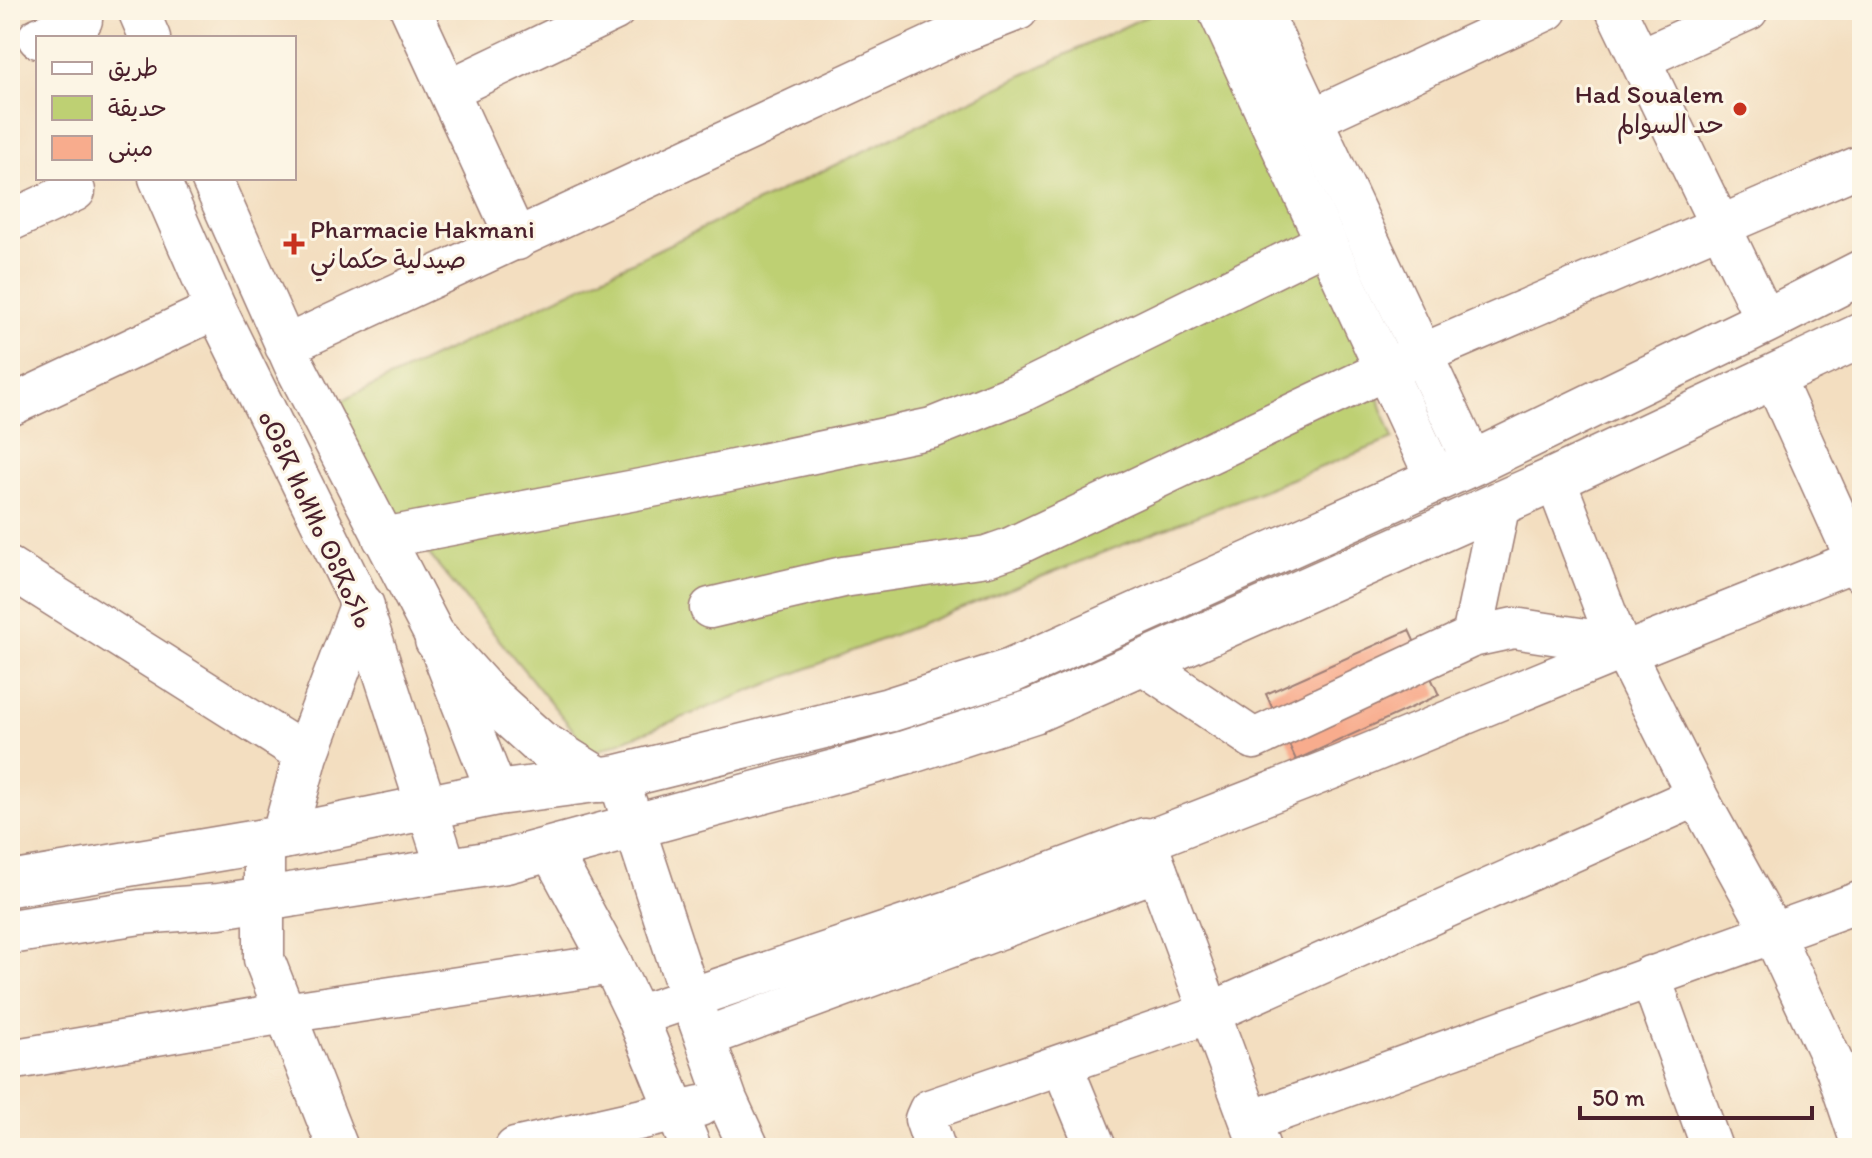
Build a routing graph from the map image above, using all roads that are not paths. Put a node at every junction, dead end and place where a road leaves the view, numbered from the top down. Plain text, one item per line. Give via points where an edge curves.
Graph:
1 (138, 10) edge
2 (411, 10) edge
3 (615, 10) edge
4 (1018, 10) edge
5 (1218, 10) edge
6 (1261, 10) edge
7 (1547, 10) edge
8 (1616, 10) edge
9 (1748, 10) edge
10 (83, 23) edge
11 (946, 23) edge
12 (44, 36) edge
13 (149, 36) edge
14 (36, 39) edge
15 (10, 50) edge
16 (1640, 59) junction
17 (448, 90) junction
18 (1312, 119) junction
19 (1862, 165) edge
20 (160, 180) edge
21 (212, 180) edge
22 (75, 191) dead end
23 (10, 221) edge
24 (1719, 226) junction
25 (517, 240) junction
26 (1326, 242) junction
27 (1862, 272) edge
28 (216, 309) junction
29 (1766, 321) junction
30 (1862, 335) edge
31 (285, 346) junction
32 (1422, 354) junction
33 (1385, 370) junction
34 (1773, 376) junction
35 (10, 406) edge
36 (1454, 471) junction
37 (1555, 479) junction
38 (1500, 503) junction
39 (383, 538) junction
40 (1860, 564) edge
41 (10, 568) edge
42 (362, 606) junction
43 (710, 608) dead end
44 (1472, 637) junction
45 (437, 640) junction
46 (1620, 647) junction
47 (1141, 663) junction
48 (306, 755) junction
49 (609, 779) junction
50 (497, 793) junction
51 (1697, 796) junction
52 (426, 807) junction
53 (634, 828) junction
54 (274, 838) junction
55 (1150, 850) junction
56 (551, 851) junction
57 (447, 870) junction
58 (10, 884) edge
59 (264, 899) junction
60 (1862, 901) edge
61 (956, 927) junction
62 (10, 932) edge
63 (1772, 932) junction
64 (612, 964) junction
65 (1650, 976) junction
66 (691, 997) junction
67 (285, 1013) junction
68 (1210, 1013) junction
69 (637, 1016) junction
70 (706, 1037) junction
71 (10, 1060) edge
72 (1062, 1065) junction
73 (1849, 1065) edge
74 (727, 1100) junction
75 (683, 1130) edge
76 (1256, 1135) edge
77 (1862, 1146) edge
78 (338, 1148) edge
79 (516, 1148) edge
80 (749, 1148) edge
81 (935, 1148) edge
82 (1096, 1148) edge
83 (1712, 1148) edge

1 - 13 street
2 - 17 street
3 - 17 street
4 - 11 street
5 - 26 street
6 - 18 street
7 - 18 street
8 - 16 street
9 - 16 street
10 - 12 street
11 - 25 street
14 - 15 street
16 - 24 street
17 - 25 street
18 - 32 street
19 - 24 street
20 - 28 street, ⴰⵙⵓⴽ ⵍⴰⵍⵍⴰ ⵙⵓⴽⴰⵢⵏⴰ
21 - 31 street, ⴰⵙⵓⴽ ⵍⴰⵍⵍⴰ ⵙⵓⴽⴰⵢⵏⴰ
22 - 23 street
24 - 29 street
24 - 32 street
25 - 31 street
26 - 33 street
26 - 39 street via 1019,393 932,428
27 - 29 main road
28 - 35 street
28 - 42 street, ⴰⵙⵓⴽ ⵍⴰⵍⵍⴰ ⵙⵓⴽⴰⵢⵏⴰ
29 - 36 main road
30 - 34 main road
31 - 39 street, ⴰⵙⵓⴽ ⵍⴰⵍⵍⴰ ⵙⵓⴽⴰⵢⵏⴰ
32 - 33 street
32 - 36 street
33 - 36 street
33 - 43 street via 1010,548 843,577
34 - 37 main road
34 - 40 street
36 - 49 main road via 1011,671 889,710
37 - 38 main road
37 - 46 street
38 - 44 street
38 - 47 main road
39 - 45 street, ⴰⵙⵓⴽ ⵍⴰⵍⵍⴰ ⵙⵓⴽⴰⵢⵏⴰ
40 - 46 street via 1632,650
41 - 48 street
42 - 48 main road
42 - 52 street, ⴰⵙⵓⴽ ⵍⴰⵍⵍⴰ ⵙⵓⴽⴰⵢⵏⴰ
44 - 46 street via 1514,628
44 - 47 street via 1254,739
45 - 49 main road via 539,742
45 - 50 street, ⴰⵙⵓⴽ ⵍⴰⵍⵍⴰ ⵙⵓⴽⴰⵢⵏⴰ
46 - 51 street
46 - 55 street
47 - 53 main road via 1034,711 905,753
48 - 54 main road
49 - 50 main road
49 - 53 street
50 - 52 main road
51 - 63 street
51 - 68 street
52 - 54 main road
52 - 57 street, ⴰⵙⵓⴽ ⵍⴰⵍⵍⴰ ⵙⵓⴽⴰⵢⵏⴰ
53 - 56 main road
53 - 66 street
54 - 58 main road
54 - 59 street
55 - 61 street
55 - 68 street
56 - 57 main road
56 - 64 street
57 - 59 main road
59 - 62 main road
59 - 67 street via 264,959
60 - 63 street
61 - 66 street
61 - 70 street
63 - 65 street
63 - 73 street
64 - 67 street
64 - 69 street
65 - 76 street
65 - 83 street
66 - 69 street
66 - 70 street
67 - 71 street
67 - 78 street
68 - 72 street
68 - 76 street
69 - 75 street
70 - 74 street
72 - 81 street via 927,1112
72 - 82 street
73 - 77 street
74 - 75 street
74 - 80 street
75 - 79 street

